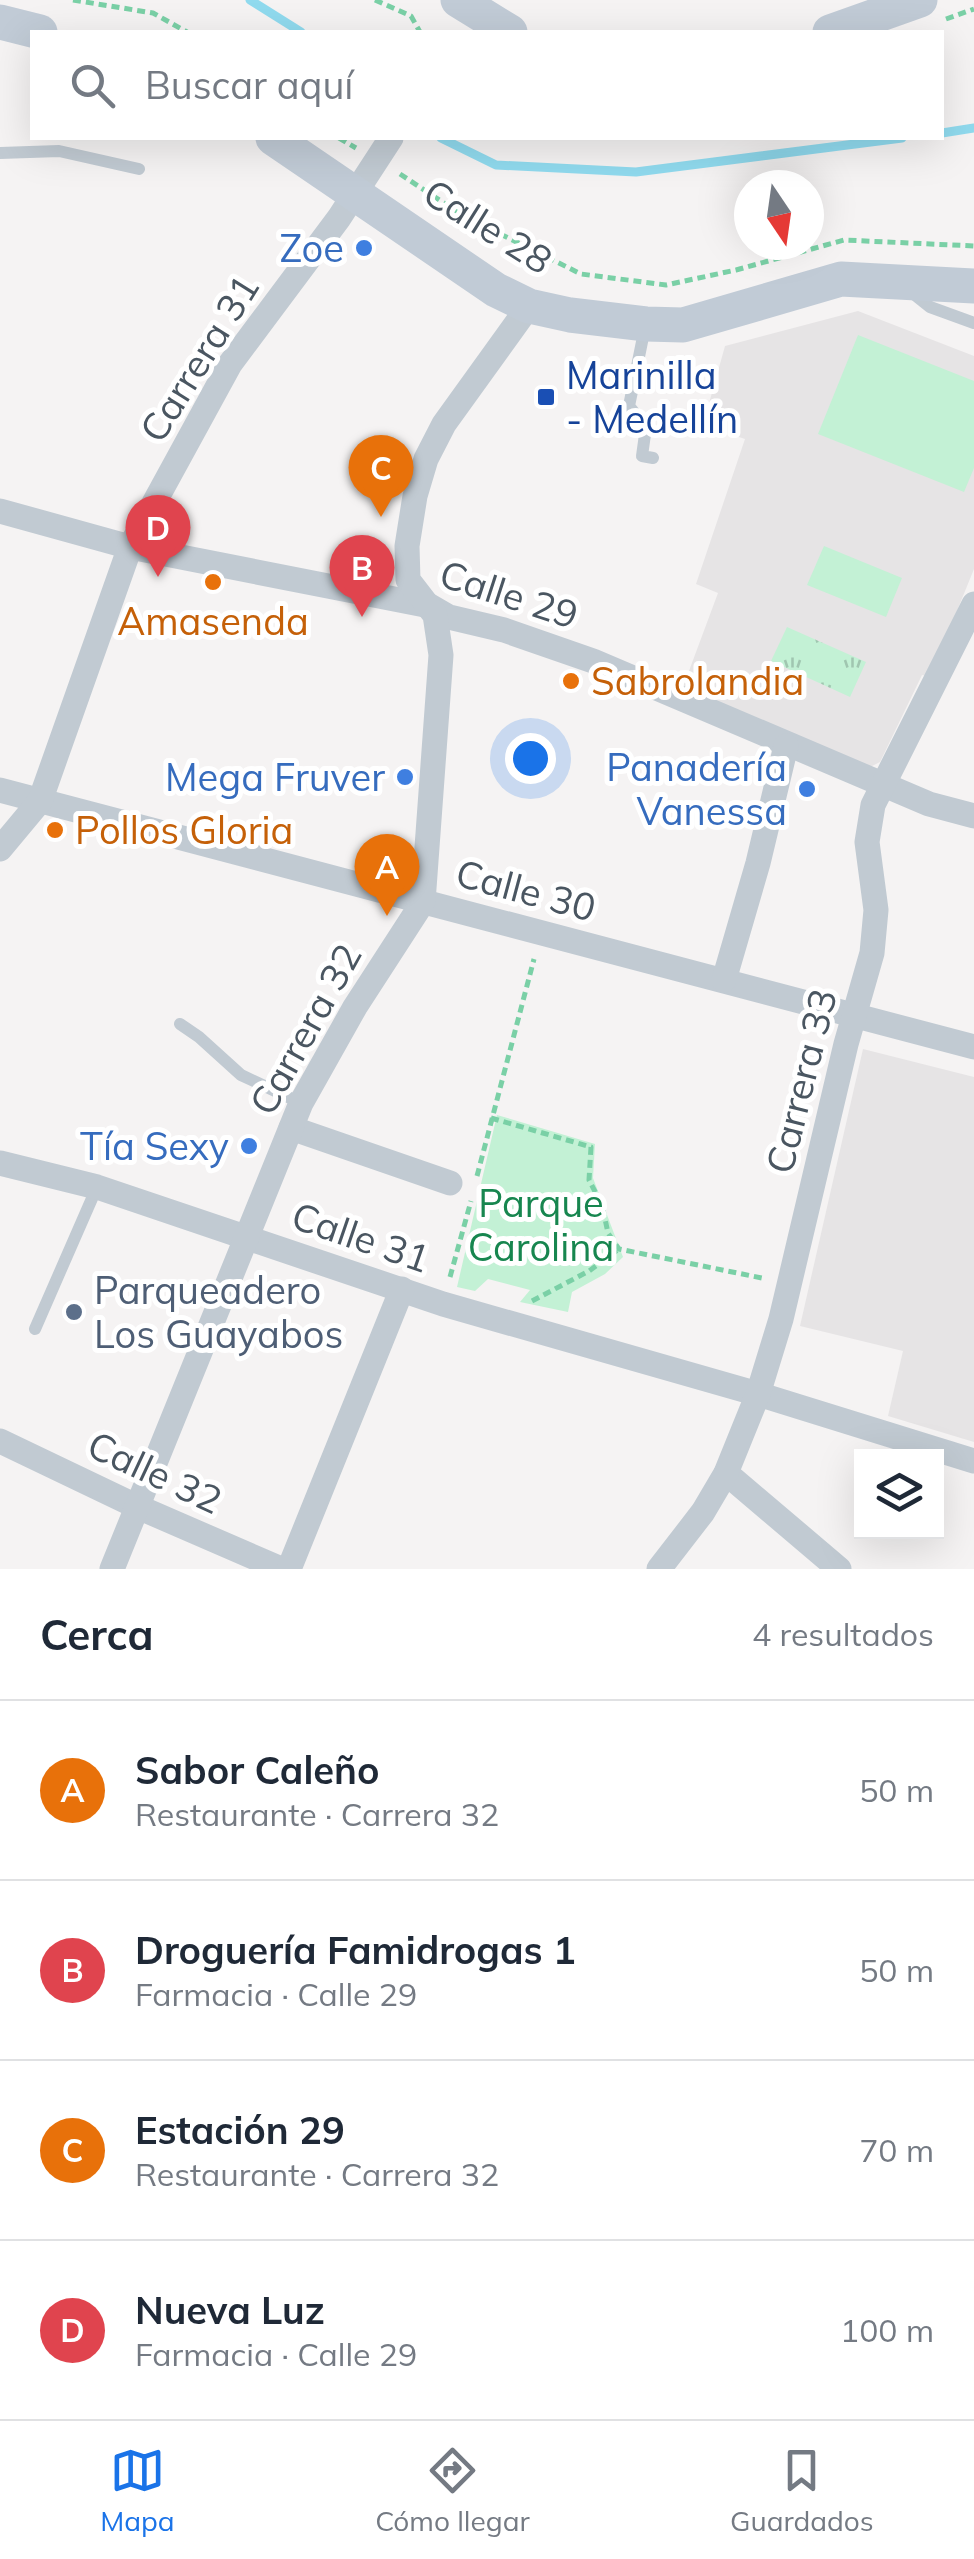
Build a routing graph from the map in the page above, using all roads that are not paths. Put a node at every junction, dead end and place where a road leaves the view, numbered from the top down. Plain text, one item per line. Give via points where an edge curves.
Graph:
1 (920, 0) edge
2 (468, 11) edge
3 (0, 22) edge
4 (32, 30) edge
5 (506, 30) edge
6 (836, 30) edge
7 (275, 140) edge
8 (61, 144) edge
9 (0, 153) edge
10 (388, 154) edge
11 (139, 169) dead end
12 (354, 194) junction
13 (899, 282) junction
14 (974, 286) edge
15 (529, 306) junction
16 (974, 323) edge
17 (646, 324) junction
18 (653, 458) dead end
19 (0, 511) edge
20 (130, 547) junction
21 (974, 604) edge
22 (430, 606) junction
23 (786, 746) junction
24 (882, 785) junction
25 (0, 790) edge
26 (40, 801) junction
27 (974, 816) edge
28 (0, 849) edge
29 (423, 902) junction
30 (724, 980) junction
31 (854, 1014) junction
32 (180, 1024) dead end
33 (974, 1047) edge
34 (301, 1103) junction
35 (290, 1128) junction
36 (0, 1162) edge
37 (450, 1183) dead end
38 (96, 1188) junction
39 (246, 1237) junction
40 (402, 1289) junction
41 (35, 1330) dead end
42 (758, 1394) junction
43 (0, 1441) edge
44 (974, 1461) edge
45 (726, 1473) junction
46 (138, 1507) junction
47 (112, 1569) edge
48 (281, 1569) edge
49 (289, 1569) edge
50 (659, 1569) edge
51 (839, 1569) edge

1 - 6 main road
2 - 5 main road
3 - 4 main road
7 - 12 main road, Calle 28
8 - 9 lane
8 - 11 lane
10 - 12 street, Carrera 31
12 - 15 main road, Calle 28
12 - 20 street, Carrera 31 via 230,364
13 - 14 main road, Calle 28
13 - 16 lane via 930,307
13 - 17 main road, Calle 28 via 841,279 683,324
15 - 17 main road, Calle 28
15 - 22 street, Carrera 32 via 426,459 407,546 408,580
17 - 18 lane via 629,406 646,427 642,456
19 - 20 street, Calle 29
20 - 22 street, Calle 29
20 - 26 street, Carrera 31
21 - 24 street, Carrera 33
22 - 23 street, Calle 29 via 593,661
22 - 29 street, Carrera 32 via 441,669
23 - 24 street, Calle 29
23 - 30 street
24 - 27 street, Calle 29
24 - 31 street, Carrera 33 via 867,842 876,910 872,952
25 - 26 street, Calle 30
26 - 28 street, Carrera 31
26 - 29 street, Calle 30
29 - 30 street, Calle 30
29 - 34 street, Carrera 32
30 - 31 street, Calle 30
31 - 33 street, Calle 30
31 - 42 street, Carrera 33
32 - 34 lane via 241,1075
34 - 35 street, Carrera 32
35 - 37 street
35 - 39 street, Carrera 32
36 - 38 street, Calle 31
38 - 39 street, Calle 31
38 - 41 lane
39 - 40 street, Calle 31
39 - 46 street, Carrera 32
40 - 42 street, Calle 31
40 - 49 street
42 - 44 street, Calle 31
42 - 45 street, Carrera 33
43 - 46 street, Calle 32
45 - 50 street, Carrera 33
45 - 51 street
46 - 47 street, Carrera 32
46 - 48 street, Calle 32

